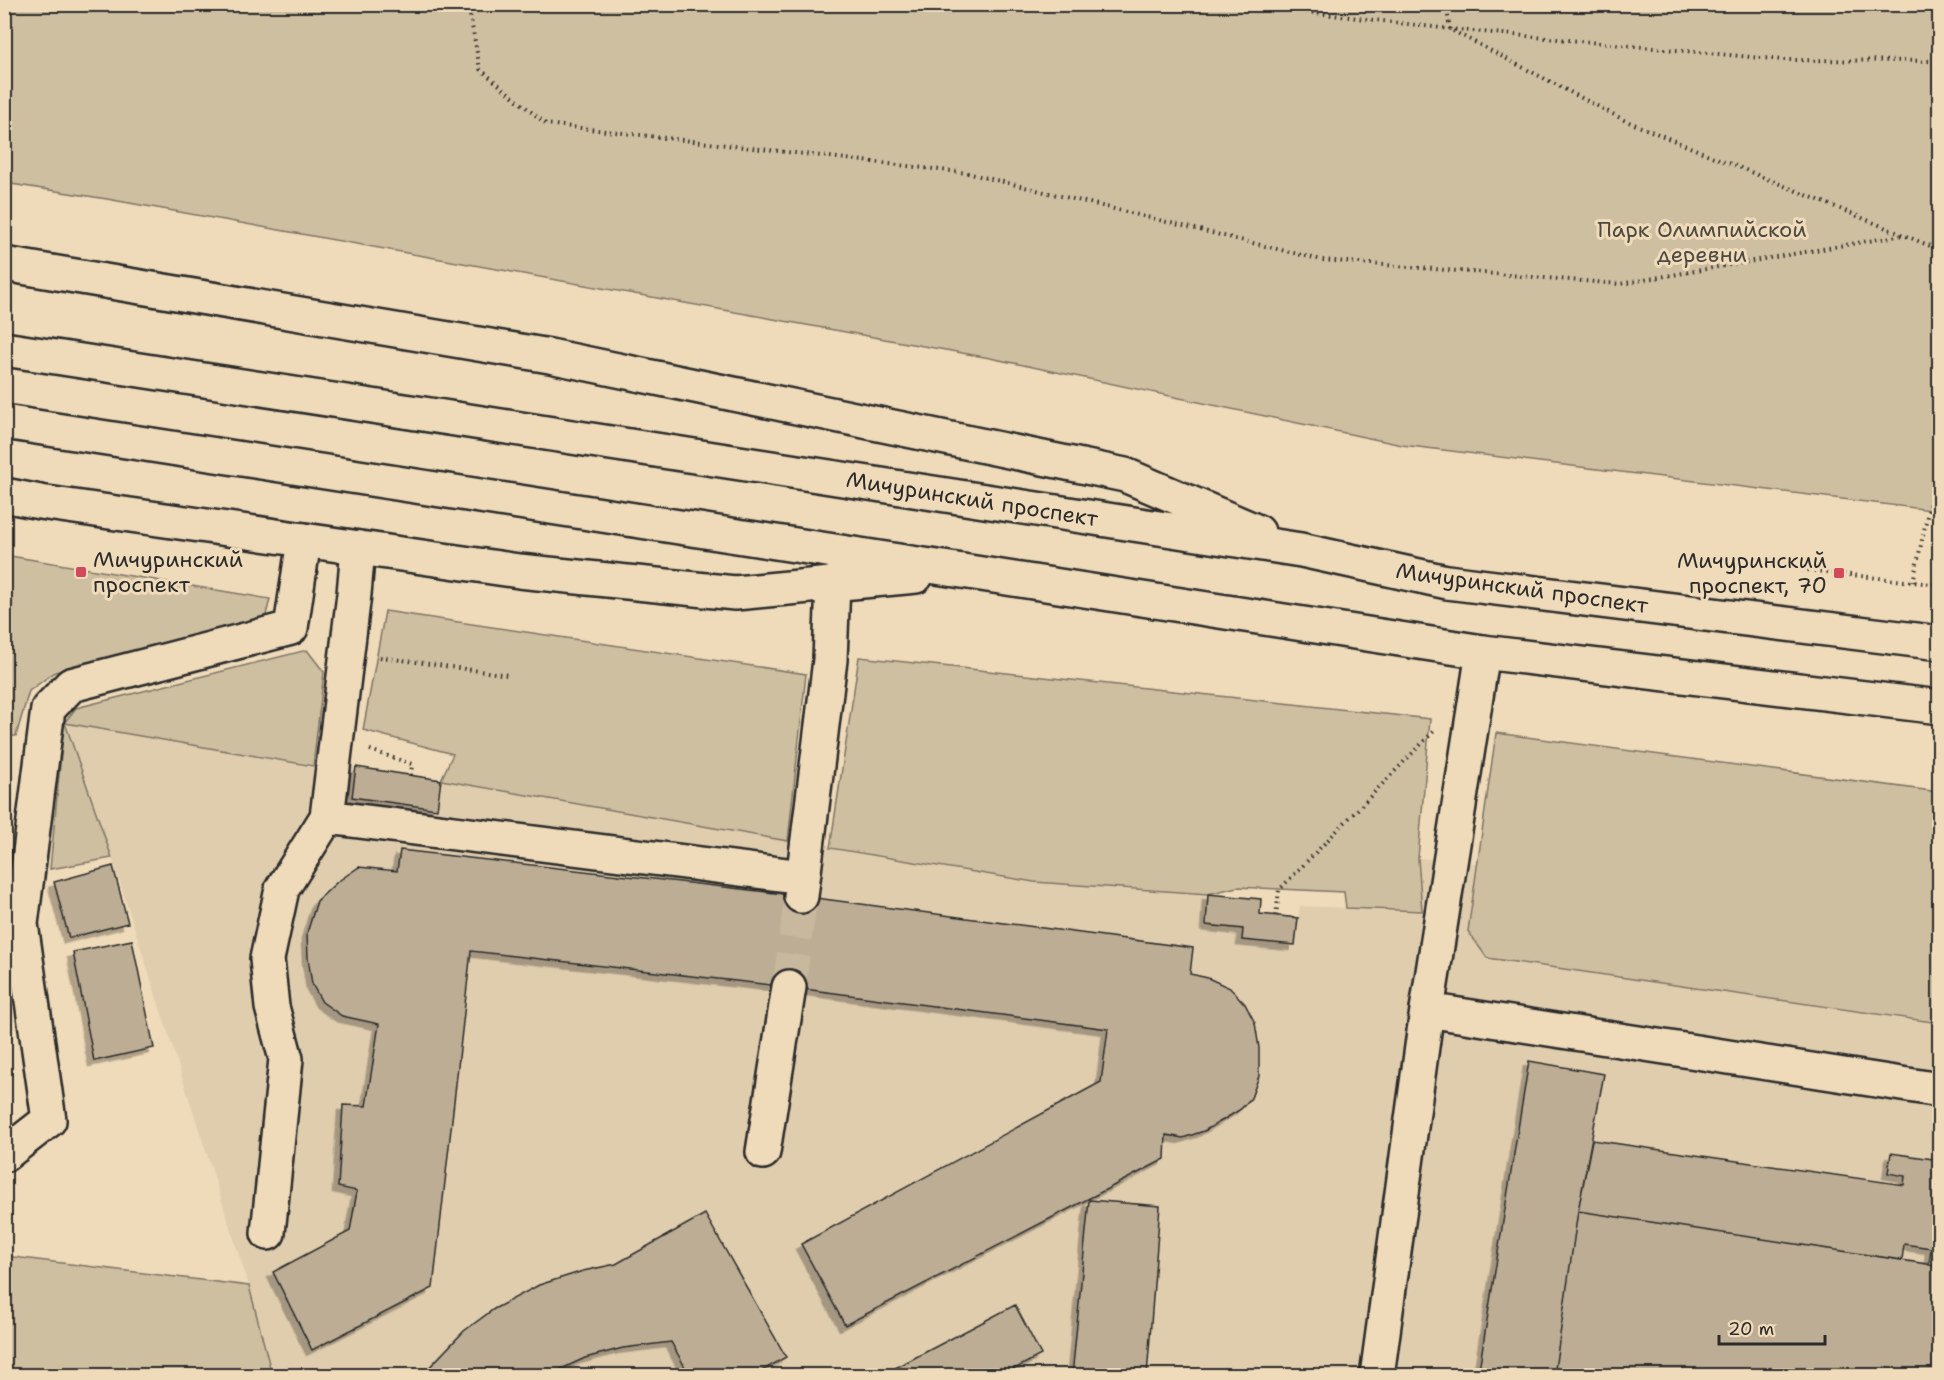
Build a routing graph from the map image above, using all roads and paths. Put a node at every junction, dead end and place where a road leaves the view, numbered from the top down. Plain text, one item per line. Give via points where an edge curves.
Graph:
1 (468, 4) edge
2 (1271, 4) edge
3 (1446, 4) edge
4 (1450, 29) junction
5 (1940, 61) edge
6 (1903, 235) junction
7 (1940, 250) edge
8 (4, 264) edge
9 (4, 350) edge
10 (4, 422) edge
11 (1940, 456) edge
12 (4, 495) edge
13 (304, 540) junction
14 (358, 548) junction
15 (1301, 550) junction
16 (1754, 564) dead end
17 (967, 571) junction
18 (1913, 582) junction
19 (833, 583) junction
20 (1940, 585) edge
21 (1940, 643) edge
22 (347, 652) junction
23 (1483, 652) junction
24 (508, 675) dead end
25 (1940, 706) edge
26 (1440, 725) dead end
27 (336, 739) junction
28 (411, 775) dead end
29 (327, 817) junction
30 (1276, 916) dead end
31 (13, 923) edge
32 (789, 987) tunnel mouth
33 (1427, 1010) junction
34 (1940, 1090) edge
35 (763, 1152) dead end
36 (4, 1155) edge
37 (268, 1233) dead end
38 (1377, 1376) edge

1 - 6 path via 480,69 546,124 968,172 1322,260 1620,284
2 - 4 path via 1290,10
3 - 4 path
4 - 5 path via 1783,60
4 - 6 path via 1624,120
6 - 7 path
8 - 15 main road via 550,356 1125,475
9 - 15 main road, Мичуринский проспект
10 - 17 main road
11 - 18 path
12 - 13 main road
13 - 14 main road
13 - 31 main road via 291,628 71,685 48,709
14 - 19 main road via 519,571 735,592
14 - 22 main road
15 - 21 main road, Мичуринский проспект via 1447,582
16 - 18 path
17 - 19 main road
17 - 23 main road
18 - 20 path
19 - 29 main road via 830,660 802,887
22 - 24 path
22 - 27 main road
23 - 25 main road
23 - 33 main road
26 - 30 path via 1279,890
27 - 28 path via 412,764
27 - 29 main road
29 - 37 main road via 282,889 267,959 272,1007 286,1059
31 - 36 main road via 49,1120
32 - 35 main road
33 - 34 main road
33 - 38 main road

